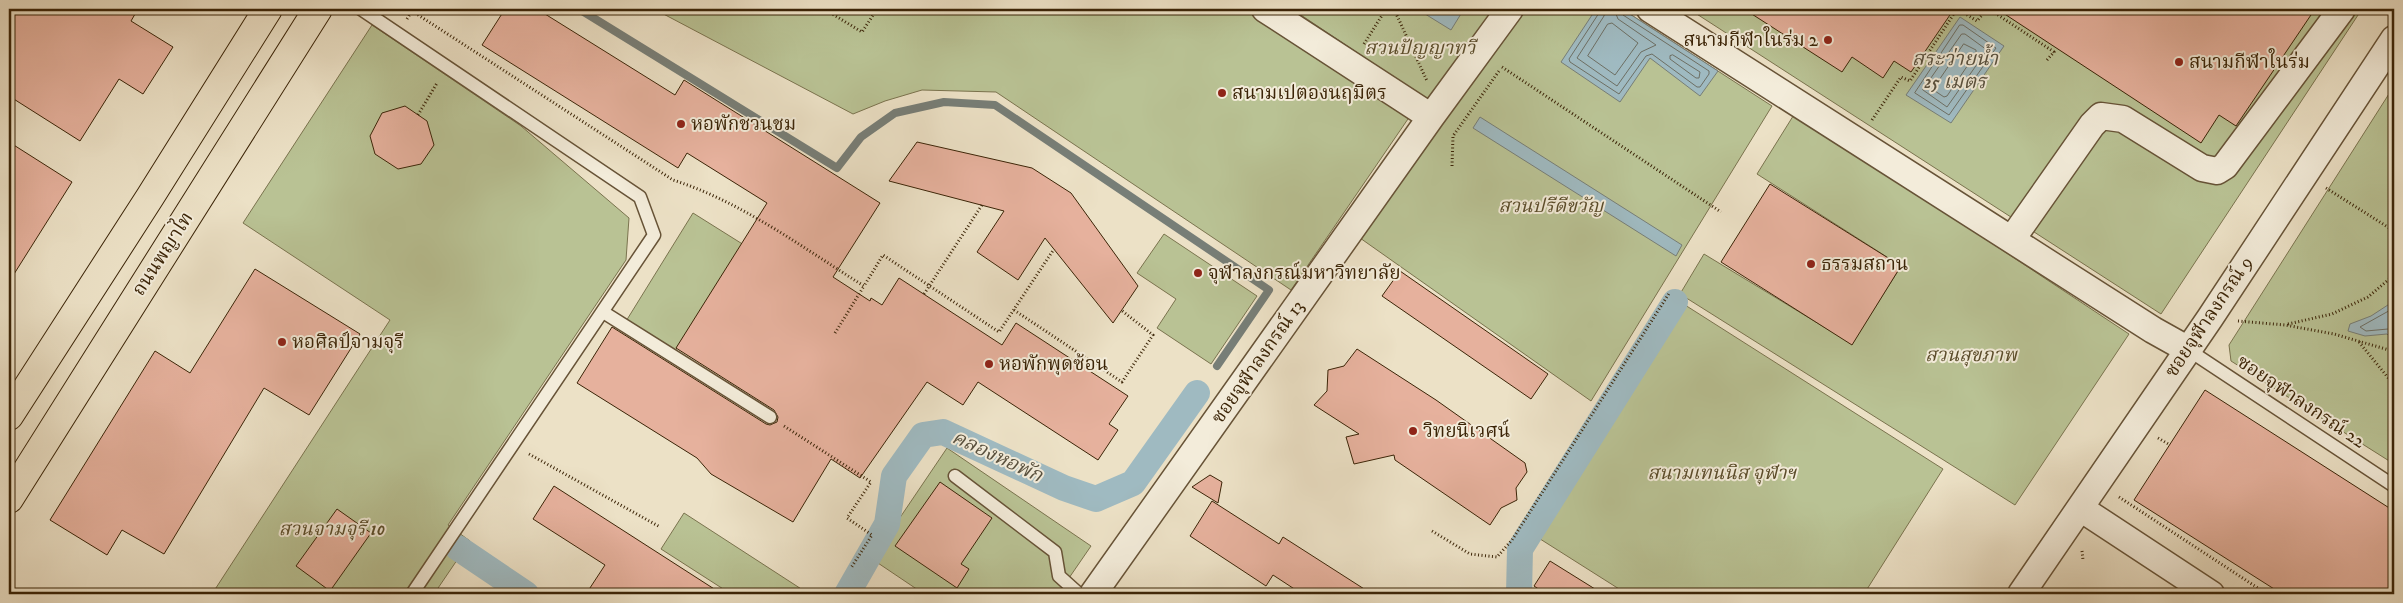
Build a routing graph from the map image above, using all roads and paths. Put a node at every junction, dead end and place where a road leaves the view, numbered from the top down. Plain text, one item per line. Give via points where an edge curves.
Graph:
1 (268, 9) edge
2 (318, 9) edge
3 (360, 9) edge
4 (824, 9) edge
5 (877, 9) edge
6 (1265, 9) edge
7 (1386, 9) edge
8 (1394, 9) edge
9 (1510, 9) edge
10 (1650, 9) edge
11 (1958, 9) edge
12 (1988, 9) edge
13 (2342, 9) edge
14 (412, 11) dead end
15 (2394, 39) edge
16 (2046, 61) dead end
17 (1351, 65) junction
18 (1502, 67) dead end
19 (1436, 110) junction
20 (1871, 122) dead end
21 (2304, 174) junction
22 (982, 205) dead end
23 (1721, 212) dead end
24 (2394, 231) edge
25 (2012, 239) junction
26 (1054, 249) dead end
27 (2394, 275) edge
28 (930, 285) junction
29 (864, 286) junction
30 (1670, 292) dead end
31 (924, 294) dead end
32 (1014, 310) junction
33 (1121, 310) dead end
34 (603, 312) junction
35 (2210, 318) junction
36 (2285, 325) junction
37 (834, 333) dead end
38 (2359, 341) junction
39 (2394, 346) edge
40 (2187, 349) junction
41 (2388, 350) junction
42 (2394, 355) edge
43 (2394, 384) edge
44 (9, 416) edge
45 (770, 417) joint
46 (2154, 436) dead end
47 (513, 444) junction
48 (2170, 445) dead end
49 (955, 476) dead end
50 (2394, 486) edge
51 (2114, 494) dead end
52 (9, 498) edge
53 (2080, 508) junction
54 (660, 526) dead end
55 (1432, 531) dead end
56 (851, 568) dead end
57 (412, 594) edge
58 (1079, 594) edge
59 (1093, 594) edge
60 (2021, 594) edge
61 (2211, 594) edge
62 (2267, 594) edge

1 - 44 main road
2 - 52 main road, ถนนพญาไท
3 - 34 lane via 640,197 654,235
4 - 5 path via 862,32
6 - 17 street
7 - 17 path
8 - 19 path
9 - 19 street, ซอยจุฬาลงกรณ์ 13
10 - 25 street
11 - 12 path via 1977,21
11 - 20 path via 1910,81 1900,77
12 - 16 path via 2054,52
13 - 25 street via 2225,166 2217,171 2202,168 2123,118 2101,116
14 - 29 path via 673,180 701,189 760,220
15 - 21 street, ซอยจุฬาลงกรณ์ 9
17 - 19 street
18 - 23 path
19 - 59 street, ซอยจุฬาลงกรณ์ 13
21 - 24 path
21 - 35 street, ซอยจุฬาลงกรณ์ 9
22 - 28 path
25 - 40 street
26 - 32 path
27 - 36 path via 2368,297 2332,314
28 - 29 path via 883,255
28 - 31 path
28 - 32 path via 999,332
29 - 37 path
30 - 55 path via 1512,540 1497,558 1470,554
32 - 33 path via 1122,382 1153,335
34 - 45 lane
34 - 47 lane
35 - 36 path
35 - 40 street, ซอยจุฬาลงกรณ์ 9
36 - 38 path
38 - 41 path
38 - 43 path
39 - 41 path
40 - 50 lane, ซอยจุฬาลงกรณ์ 22
40 - 53 street, ซอยจุฬาลงกรณ์ 9
41 - 42 path
45 - 56 path via 871,482 847,518 872,535
46 - 48 path
47 - 54 path
47 - 57 lane
49 - 58 lane via 1055,552 1059,576
51 - 62 path
53 - 60 street, ซอยจุฬาลงกรณ์ 9
53 - 61 street

